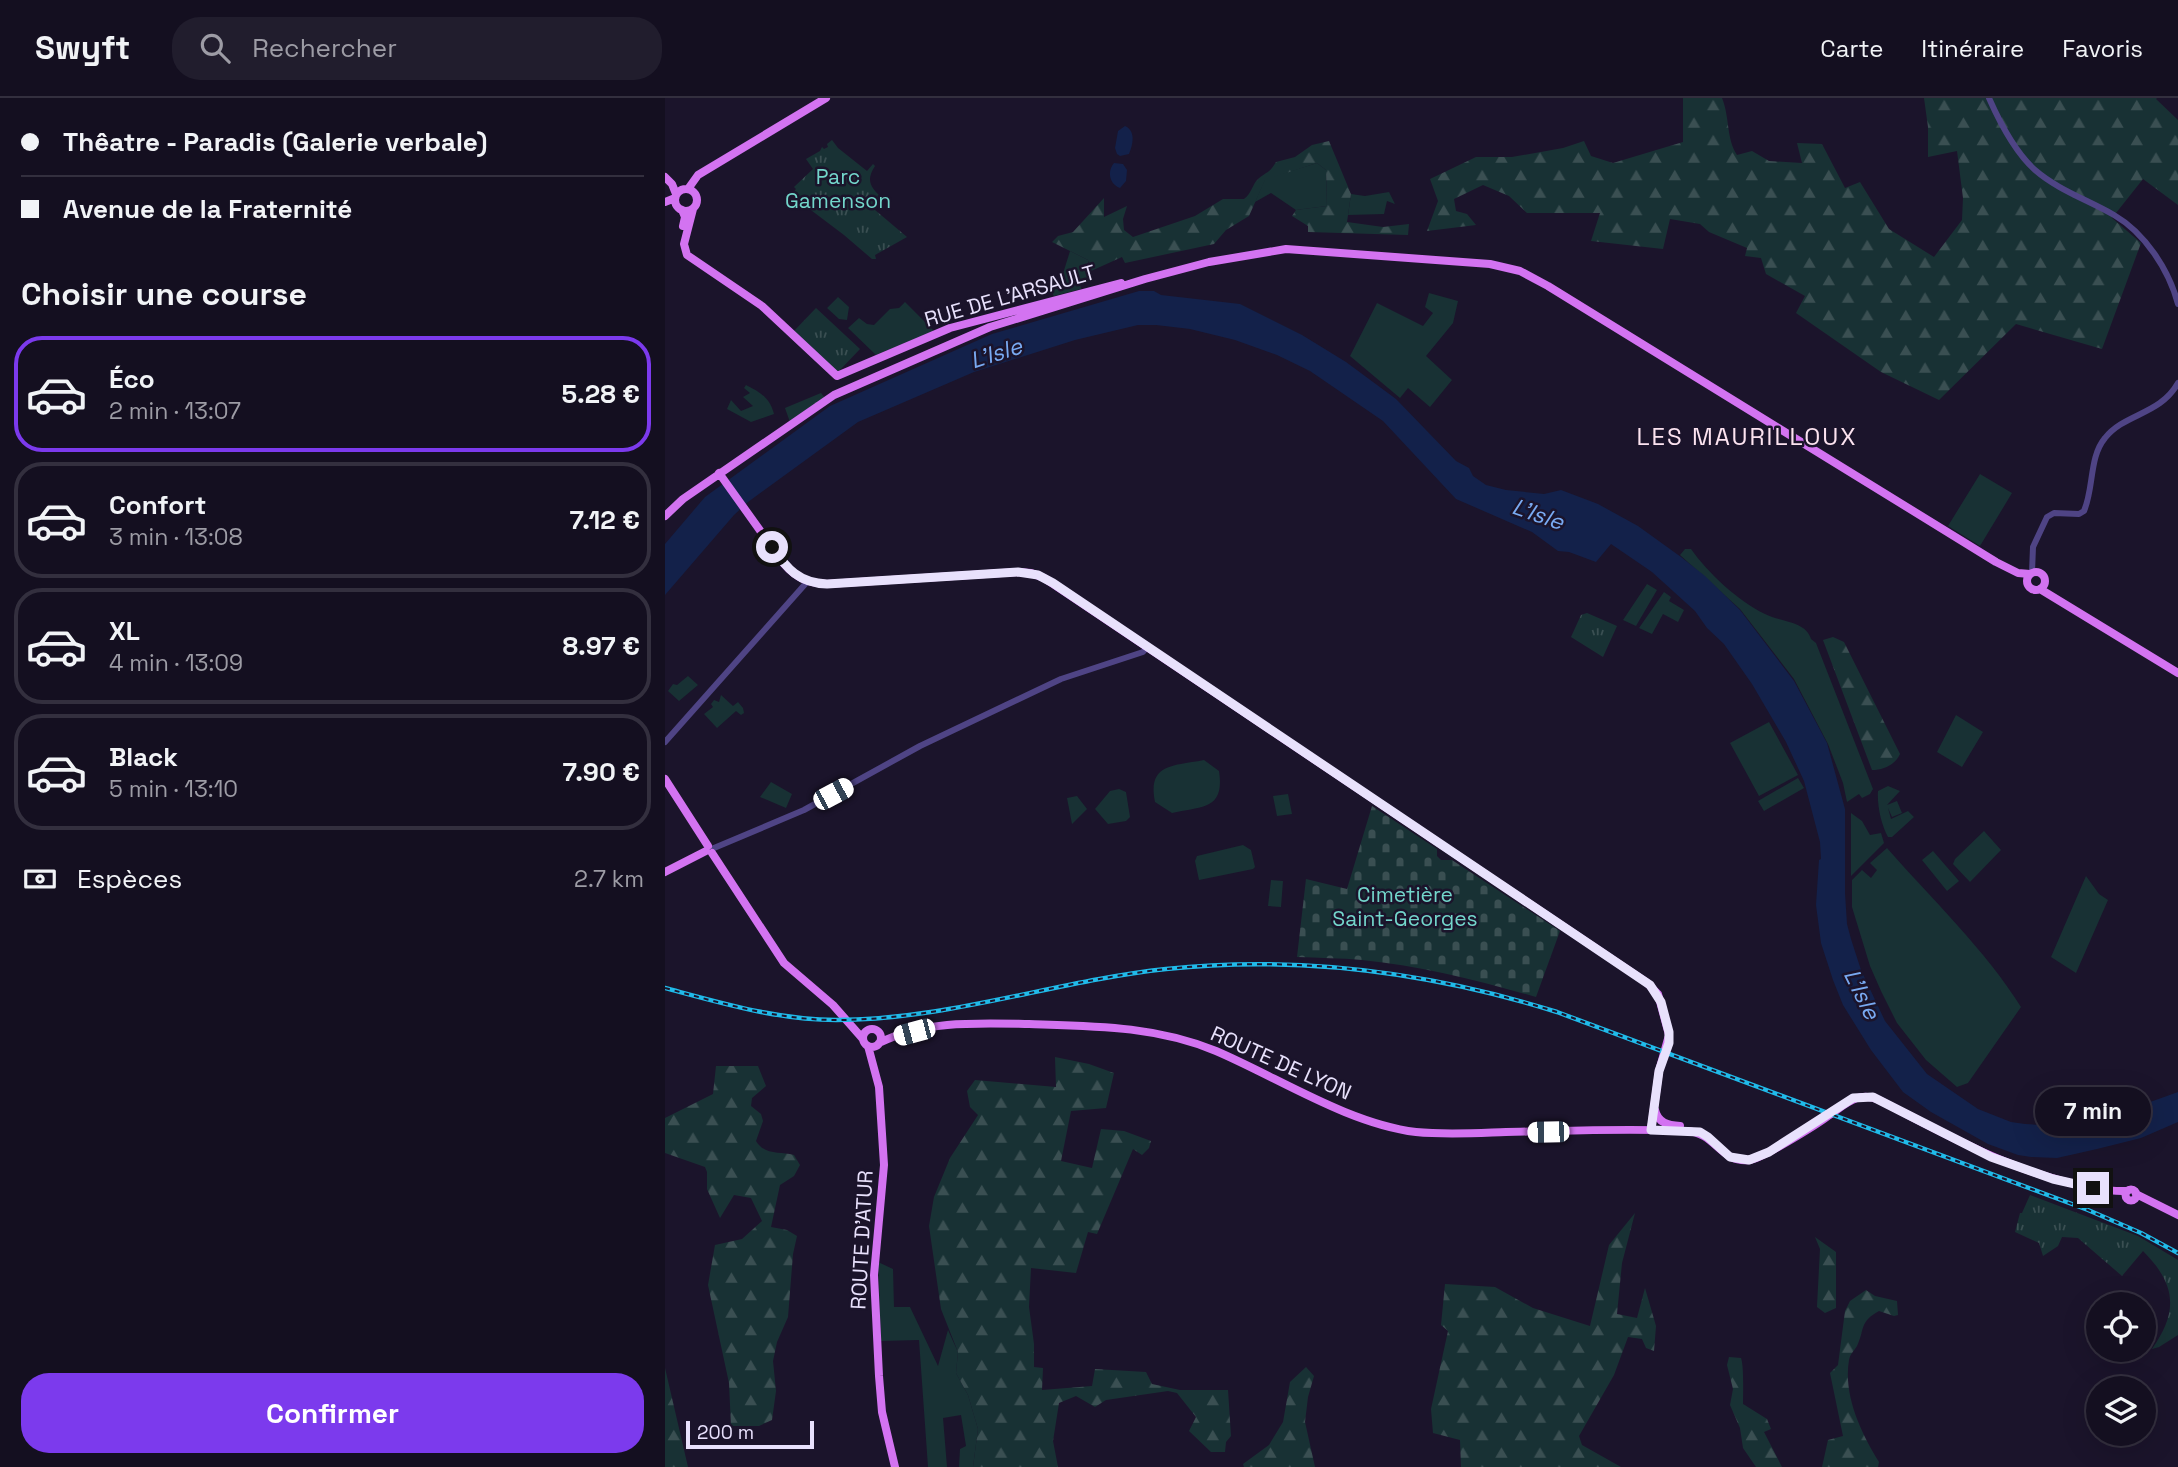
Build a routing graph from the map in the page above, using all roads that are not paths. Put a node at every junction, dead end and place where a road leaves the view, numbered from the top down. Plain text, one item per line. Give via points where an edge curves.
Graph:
1 (826, 98) edge
2 (1989, 98) edge
3 (665, 177) edge
4 (682, 197) junction
5 (665, 202) edge
6 (665, 208) edge
7 (693, 209) junction
8 (716, 274) junction
9 (1096, 292) junction
10 (2178, 304) edge
11 (2178, 383) edge
12 (721, 475) junction
13 (665, 516) edge
14 (2031, 575) junction
15 (807, 582) junction
16 (2042, 586) junction
17 (1147, 647) junction
18 (2178, 673) edge
19 (665, 742) edge
20 (665, 779) edge
21 (710, 849) junction
22 (665, 872) edge
23 (898, 1036) junction
24 (870, 1041) junction
25 (1655, 1099) junction
26 (1657, 1118) junction
27 (1651, 1130) junction
28 (1692, 1131) junction
29 (2178, 1215) edge
30 (895, 1467) edge

1 - 4 main road via 707,171
2 - 10 street via 2026,162 2050,181 2126,224 2154,254
3 - 4 main road
4 - 5 main road
4 - 6 main road
4 - 7 main road
4 - 7 main road via 697,202
4 - 8 main road via 685,219 680,253
7 - 8 main road via 685,252
8 - 9 main road, RUE DE L'ARSAULT via 771,313 837,376 950,328
9 - 12 main road via 991,327 834,396
9 - 14 main road, RUE DE L'ARSAULT via 1209,262 1286,249 1502,265 1534,277 2002,569
11 - 14 street via 2159,405 2107,435 2097,453 2084,511 2051,514 2033,547
12 - 13 main road
12 - 15 main road via 784,564
14 - 16 main road via 2044,576
14 - 16 main road, RUE DE L'ARSAULT via 2032,589
15 - 17 main road via 1031,573
15 - 19 street
16 - 18 main road
17 - 21 street via 1061,679 910,751 804,810
17 - 25 main road via 1650,985 1669,1028
20 - 21 main road
21 - 22 main road
21 - 24 main road via 784,963
23 - 24 main road, ROUTE DE LYON
23 - 24 main road, ROUTE DE LYON via 877,1031 881,1038
23 - 27 main road, ROUTE DE LYON via 973,1022 1129,1028 1209,1048 1391,1128 1444,1134
24 - 30 main road, ROUTE D'ATUR via 880,1093 884,1165 874,1275 879,1376
25 - 26 main road
25 - 27 main road
26 - 27 main road
26 - 28 main road
27 - 28 main road, ROUTE DE LYON
28 - 29 main road via 1708,1137 1730,1157 1744,1161 1759,1158 1853,1098 1873,1097 1991,1157 2053,1179 2131,1195

